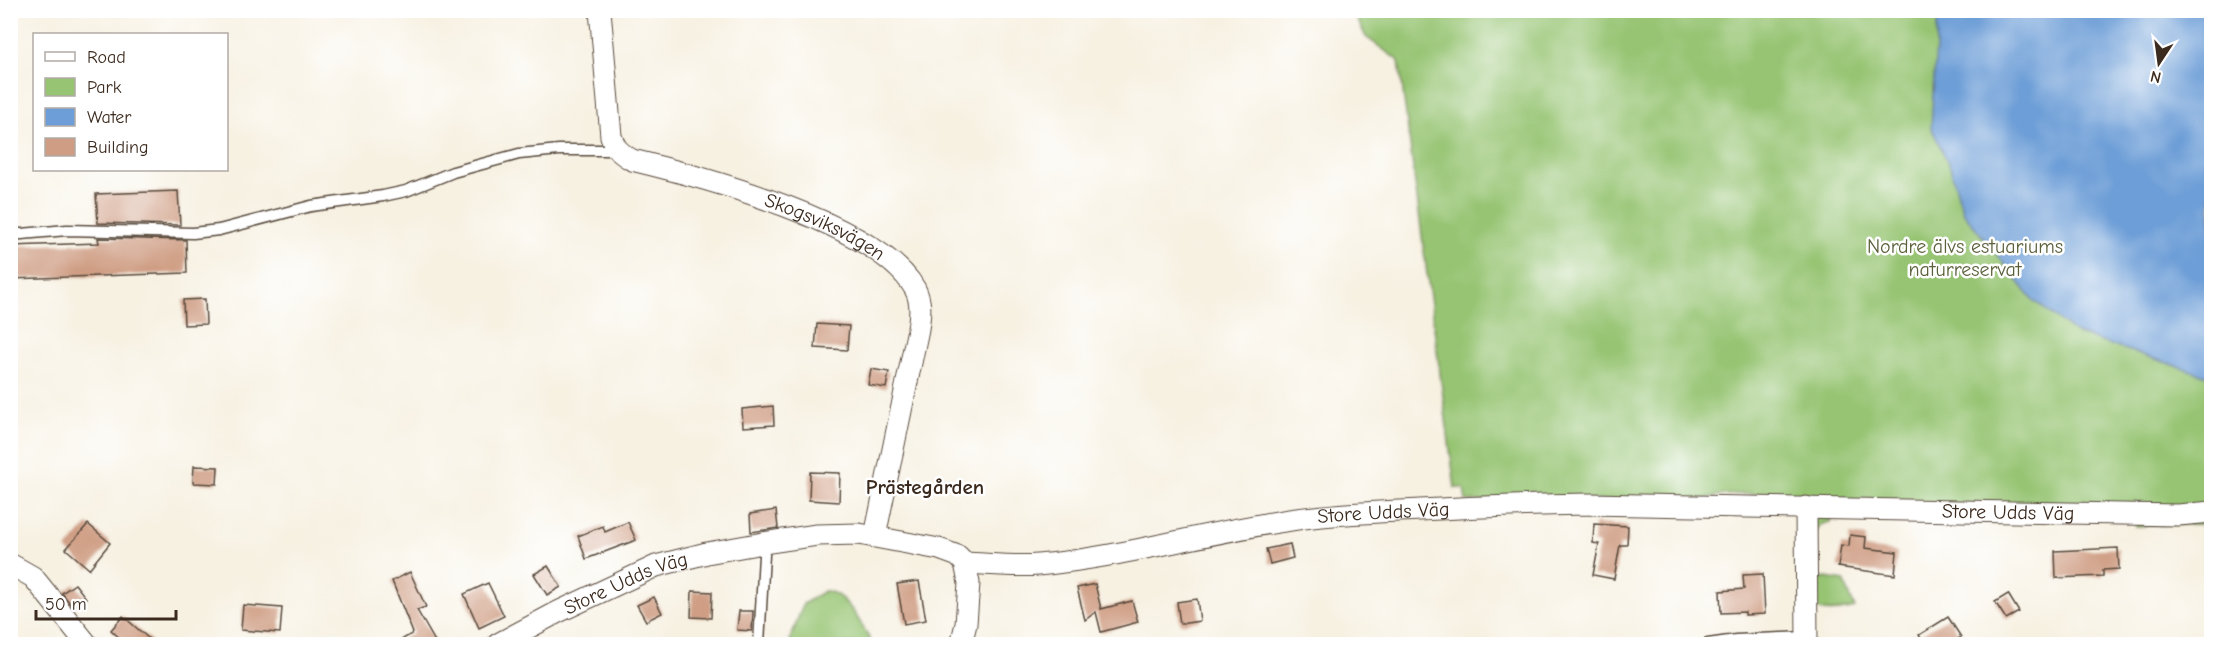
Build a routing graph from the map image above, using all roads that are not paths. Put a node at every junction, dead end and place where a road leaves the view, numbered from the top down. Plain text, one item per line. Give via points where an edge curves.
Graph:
1 (600, 10) edge
2 (614, 147) junction
3 (10, 236) edge
4 (1806, 507) junction
5 (2211, 512) edge
6 (875, 536) junction
7 (763, 543) junction
8 (965, 563) junction
9 (10, 564) edge
10 (1807, 641) edge
11 (87, 645) edge
12 (498, 645) edge
13 (759, 645) edge
14 (961, 645) edge
15 (1708, 645) edge

1 - 2 street
2 - 3 lane via 519,154 453,172 406,191 310,206 219,230 67,230
2 - 6 street, Skogsviksvägen via 632,160 748,193 820,220 887,258 917,291 921,309
4 - 5 street, Store Udds Väg via 2178,515
4 - 8 street, Store Udds Väg via 1588,504 1349,512 1235,528 1081,559 1014,566
4 - 10 street
6 - 7 street, Store Udds Väg via 817,535
6 - 8 street, Store Udds Väg via 939,549
7 - 12 street, Store Udds Väg via 656,566
7 - 13 lane
8 - 14 street via 969,583
9 - 11 street via 33,577
10 - 15 lane via 1736,640

